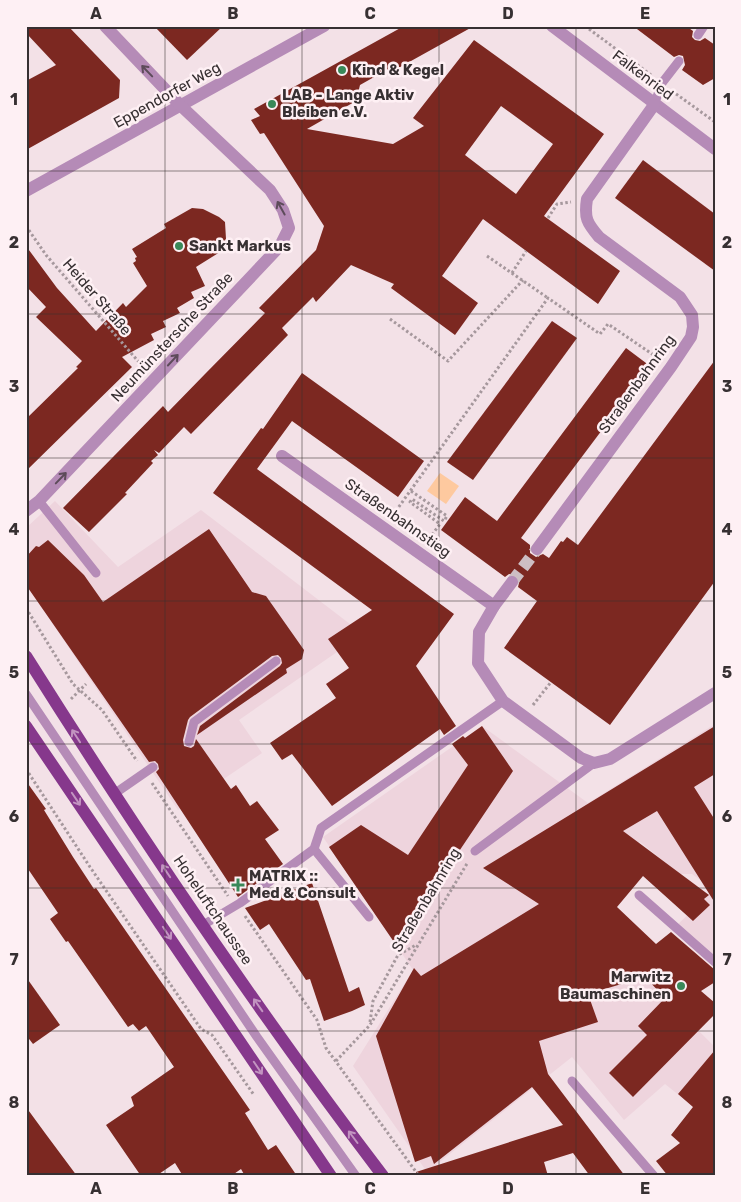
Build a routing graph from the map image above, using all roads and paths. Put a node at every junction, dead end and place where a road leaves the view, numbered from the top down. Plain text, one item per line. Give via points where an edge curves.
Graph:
1 (105, 26) edge
2 (324, 26) edge
3 (552, 26) edge
4 (704, 26) edge
5 (698, 35) dead end
6 (679, 61) dead end
7 (654, 105) junction
8 (181, 106) junction
9 (715, 149) edge
10 (26, 191) edge
11 (587, 199) junction
12 (548, 218) dead end
13 (26, 226) edge
14 (526, 251) dead end
15 (487, 256) dead end
16 (512, 273) junction
17 (523, 280) junction
18 (548, 298) junction
19 (390, 318) dead end
20 (671, 367) junction
21 (154, 380) junction
22 (282, 456) dead end
23 (411, 490) junction
24 (39, 501) junction
25 (402, 503) dead end
26 (26, 511) edge
27 (537, 549) tunnel mouth
28 (419, 552) junction
29 (96, 573) dead end
30 (512, 582) tunnel mouth
31 (494, 606) junction
32 (26, 608) edge
33 (26, 656) edge
34 (276, 661) dead end
35 (550, 682) dead end
36 (86, 684) dead end
37 (79, 691) junction
38 (715, 693) edge
39 (26, 694) edge
40 (503, 701) junction
41 (67, 702) dead end
42 (524, 718) junction
43 (26, 726) edge
44 (189, 742) dead end
45 (594, 763) junction
46 (26, 768) edge
47 (149, 770) junction
48 (114, 794) junction
49 (314, 849) junction
50 (475, 851) joint
51 (639, 894) dead end
52 (235, 906) junction
53 (369, 918) dead end
54 (203, 926) junction
55 (418, 944) junction
56 (715, 962) edge
57 (370, 1025) junction
58 (336, 1061) junction
59 (572, 1081) dead end
60 (257, 1100) dead end
61 (331, 1176) edge
62 (356, 1176) edge
63 (382, 1176) edge
64 (419, 1176) edge
65 (654, 1176) edge

8 -> 1 street, Neumünstersche Straße
2 - 8 street, Eppendorfer Weg
3 - 7 street, Falkenried
4 - 5 lane
6 - 7 lane via 662,83
7 - 9 street, Falkenried
7 - 11 street
8 - 10 street, Eppendorfer Weg
21 -> 8 street, Neumünstersche Straße via 280,246 289,228 283,210 270,190
11 - 12 path via 557,204
11 - 20 street, Straßenbahnring via 588,225 680,297 692,314 691,338
13 - 21 path, Heider Straße via 46,255
14 - 16 path
15 - 16 path
16 - 17 path
17 - 18 path
17 - 19 path via 448,361
18 - 20 path via 600,334 608,324
18 - 23 path
20 - 27 street, Straßenbahnring
24 -> 21 street, Neumünstersche Straße
22 - 28 street, Straßenbahnstieg
23 - 25 path
23 - 28 path via 447,516 444,521 412,498 410,502 440,524
24 - 26 street, Neumünstersche Straße
24 - 29 lane
28 - 31 street, Straßenbahnstieg
30 - 31 street
31 - 40 street via 479,632 478,663
32 - 37 path
48 -> 33 main road, Hoheluftchaussee
34 - 44 lane via 194,722
35 - 42 path
36 - 37 path
37 - 41 path
37 - 47 path via 102,710
38 - 45 street, Straßenbahnring via 610,759
39 - 62 lane
40 - 42 street
40 - 49 lane via 321,828
42 - 45 street via 581,758
43 -> 61 main road
45 - 50 lane, Straßenbahnring
46 - 60 path via 201,1029 212,1035
47 - 48 lane
47 - 52 path
54 -> 48 main road, Hoheluftchaussee
49 - 52 lane
49 - 53 lane
50 - 55 path, Straßenbahnring
51 - 56 lane
52 - 54 lane
52 - 58 path via 247,918 317,1020 326,1048
63 -> 54 main road, Hoheluftchaussee
55 - 57 path, Straßenbahnring
55 - 57 path via 398,955 373,1001
57 - 58 path, Straßenbahnring
58 - 64 path
59 - 65 lane

